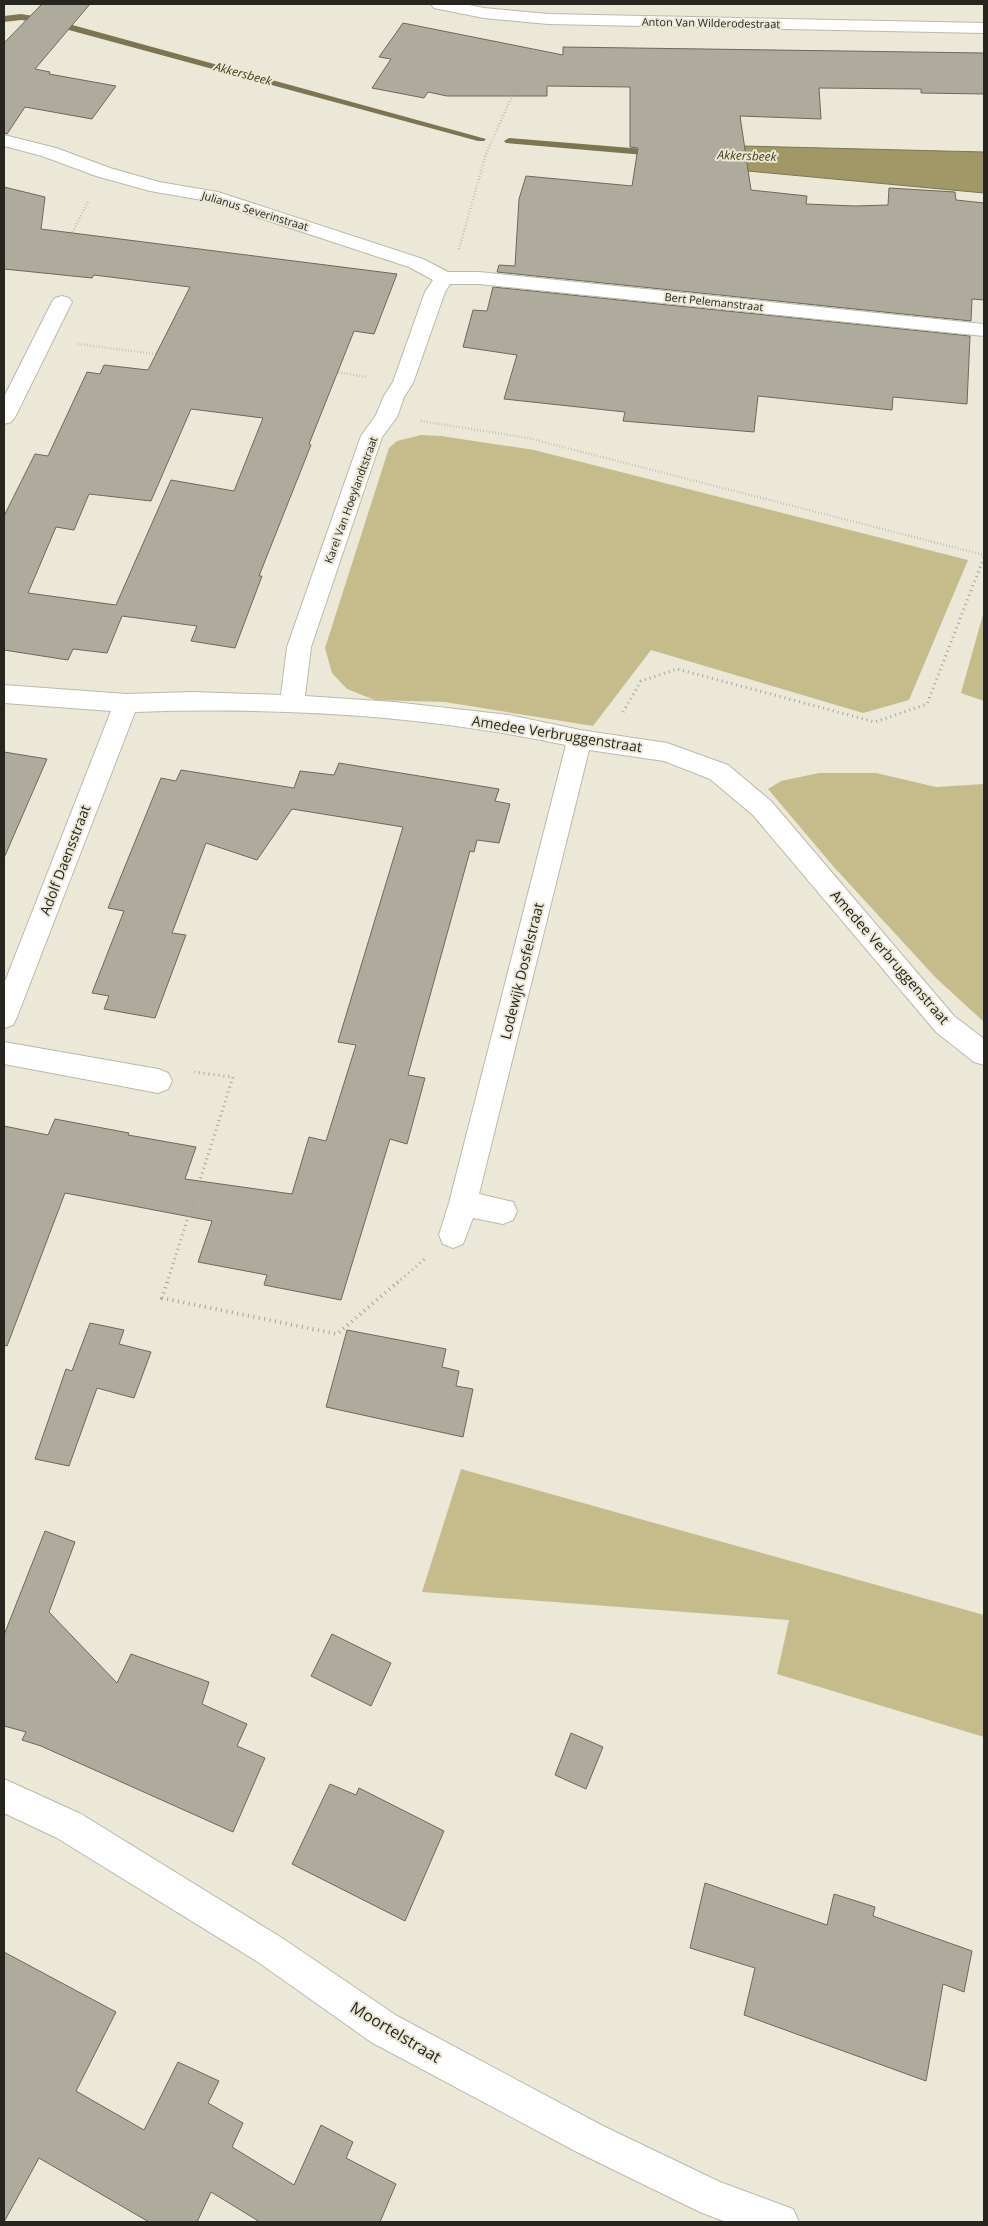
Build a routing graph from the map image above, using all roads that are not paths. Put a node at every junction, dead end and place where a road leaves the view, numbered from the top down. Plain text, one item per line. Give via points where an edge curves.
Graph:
1 (440, 4) edge
2 (548, 12) edge
3 (984, 28) edge
4 (4, 140) edge
5 (444, 278) junction
6 (62, 302) road end
7 (984, 330) edge
8 (4, 417) edge
9 (4, 694) edge
10 (126, 703) junction
11 (292, 704) junction
12 (580, 739) junction
13 (4, 1017) edge
14 (4, 1053) edge
15 (984, 1054) edge
16 (158, 1081) road end
17 (463, 1203) junction
18 (502, 1211) dead end
19 (453, 1235) road end
20 (4, 1796) edge
21 (780, 2222) edge

1 - 2 street, Anton Van Wilderodestraat via 484,13
2 - 3 street, Anton Van Wilderodestraat via 910,19
4 - 5 street, Julianus Severinstraat via 157,187 211,196 416,263
5 - 7 street, Bert Pelemanstraat via 479,278
5 - 11 street, Karel Van Hoeylandtstraat via 435,292 403,383 372,436 299,647
6 - 8 street
9 - 10 street, Amedee Verbruggenstraat
10 - 11 street, Amedee Verbruggenstraat
10 - 13 street, Adolf Daensstraat
11 - 12 street, Amedee Verbruggenstraat via 509,724
12 - 15 street, Amedee Verbruggenstraat via 667,752 720,772 762,808 946,1024
12 - 17 street, Lodewijk Dosfelstraat
14 - 16 street
17 - 18 street
17 - 19 street, Lodewijk Dosfelstraat
20 - 21 street, Moortelstraat via 69,1826 270,1950 384,2029 590,2139 713,2199

